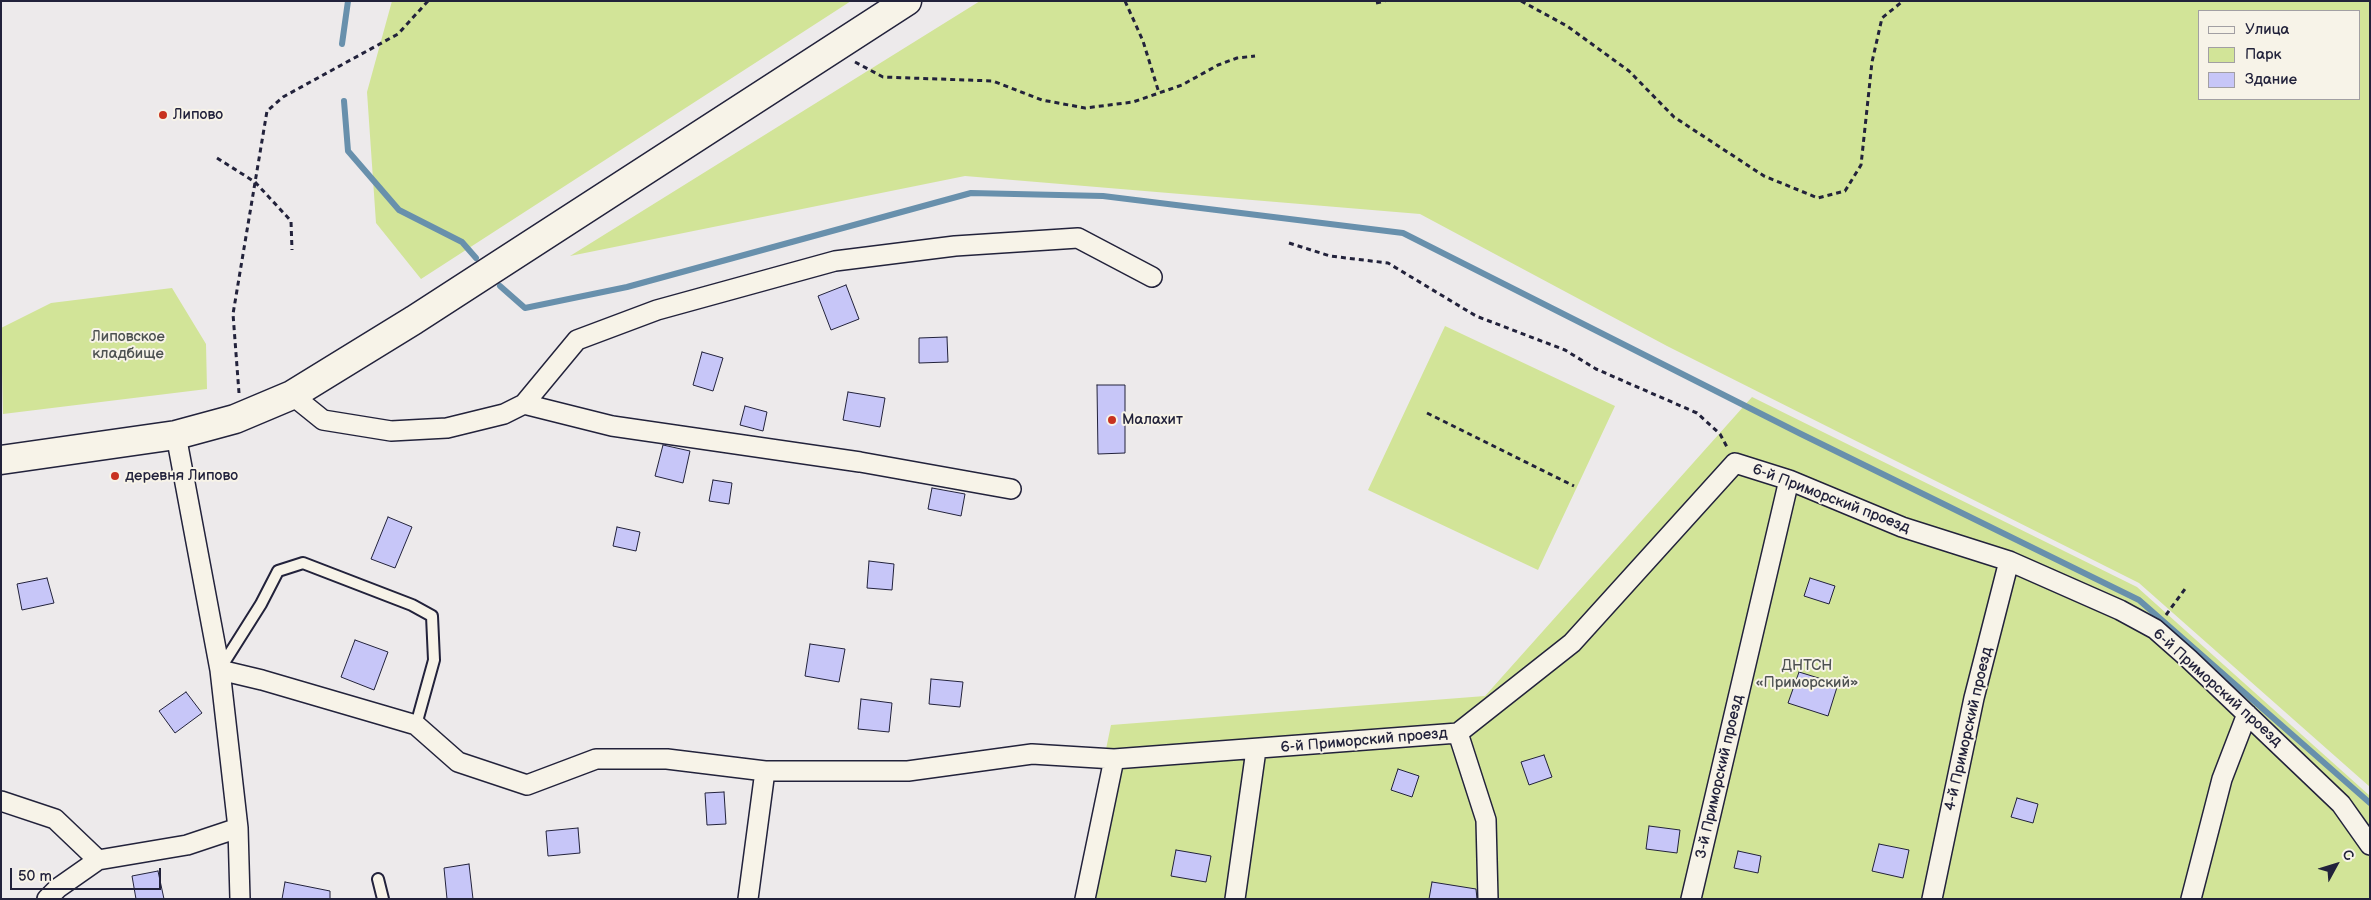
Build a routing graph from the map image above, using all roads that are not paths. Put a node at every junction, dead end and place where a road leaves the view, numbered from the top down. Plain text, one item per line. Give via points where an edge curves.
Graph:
1 (907, 1) edge
2 (1152, 277) dead end
3 (292, 395) junction
4 (524, 404) junction
5 (176, 435) junction
6 (1, 460) edge
7 (1789, 480) junction
8 (1011, 489) dead end
9 (2009, 561) junction
10 (220, 670) junction
11 (2247, 714) junction
12 (416, 725) junction
13 (1458, 733) junction
14 (1256, 750) junction
15 (1114, 759) junction
16 (765, 771) junction
17 (1, 801) edge
18 (238, 828) junction
19 (2370, 845) edge
20 (98, 860) junction
21 (378, 879) dead end
22 (47, 899) edge
23 (240, 899) edge
24 (383, 899) edge
25 (748, 899) edge
26 (1086, 899) edge
27 (1235, 899) edge
28 (1488, 899) edge
29 (1692, 899) edge
30 (1932, 899) edge
31 (2191, 899) edge

1 - 3 main road via 414,320
2 - 4 street via 1078,238 955,246 835,261 657,310 577,340
3 - 4 street via 324,420 391,431 447,428 504,414
3 - 5 main road via 235,419
4 - 8 street via 612,426 860,462
5 - 6 main road
5 - 10 street
7 - 9 street, 6-й Приморский проезд via 1902,527
7 - 13 street, 6-й Приморский проезд via 1735,463 1572,644
7 - 29 street, 3-й Приморский проезд
9 - 11 street, 6-й Приморский проезд via 2120,610 2155,630
9 - 30 street, 4-й Приморский проезд via 1974,698
10 - 12 street
10 - 12 lane via 262,604 278,571 303,563 412,605 432,616 434,660
10 - 18 street
11 - 19 street, 6-й Приморский проезд via 2341,804
11 - 31 street via 2222,779
12 - 16 street, 6-й Приморский проезд via 458,762 527,785 596,759 666,758
13 - 14 street, 6-й Приморский проезд
13 - 28 street via 1486,820
14 - 15 street, 6-й Приморский проезд
14 - 27 street
15 - 16 street, 6-й Приморский проезд via 1032,754 908,771
15 - 26 street
16 - 25 street
17 - 20 street via 55,819
18 - 20 street via 187,845
18 - 23 street
20 - 22 street
21 - 24 lane

